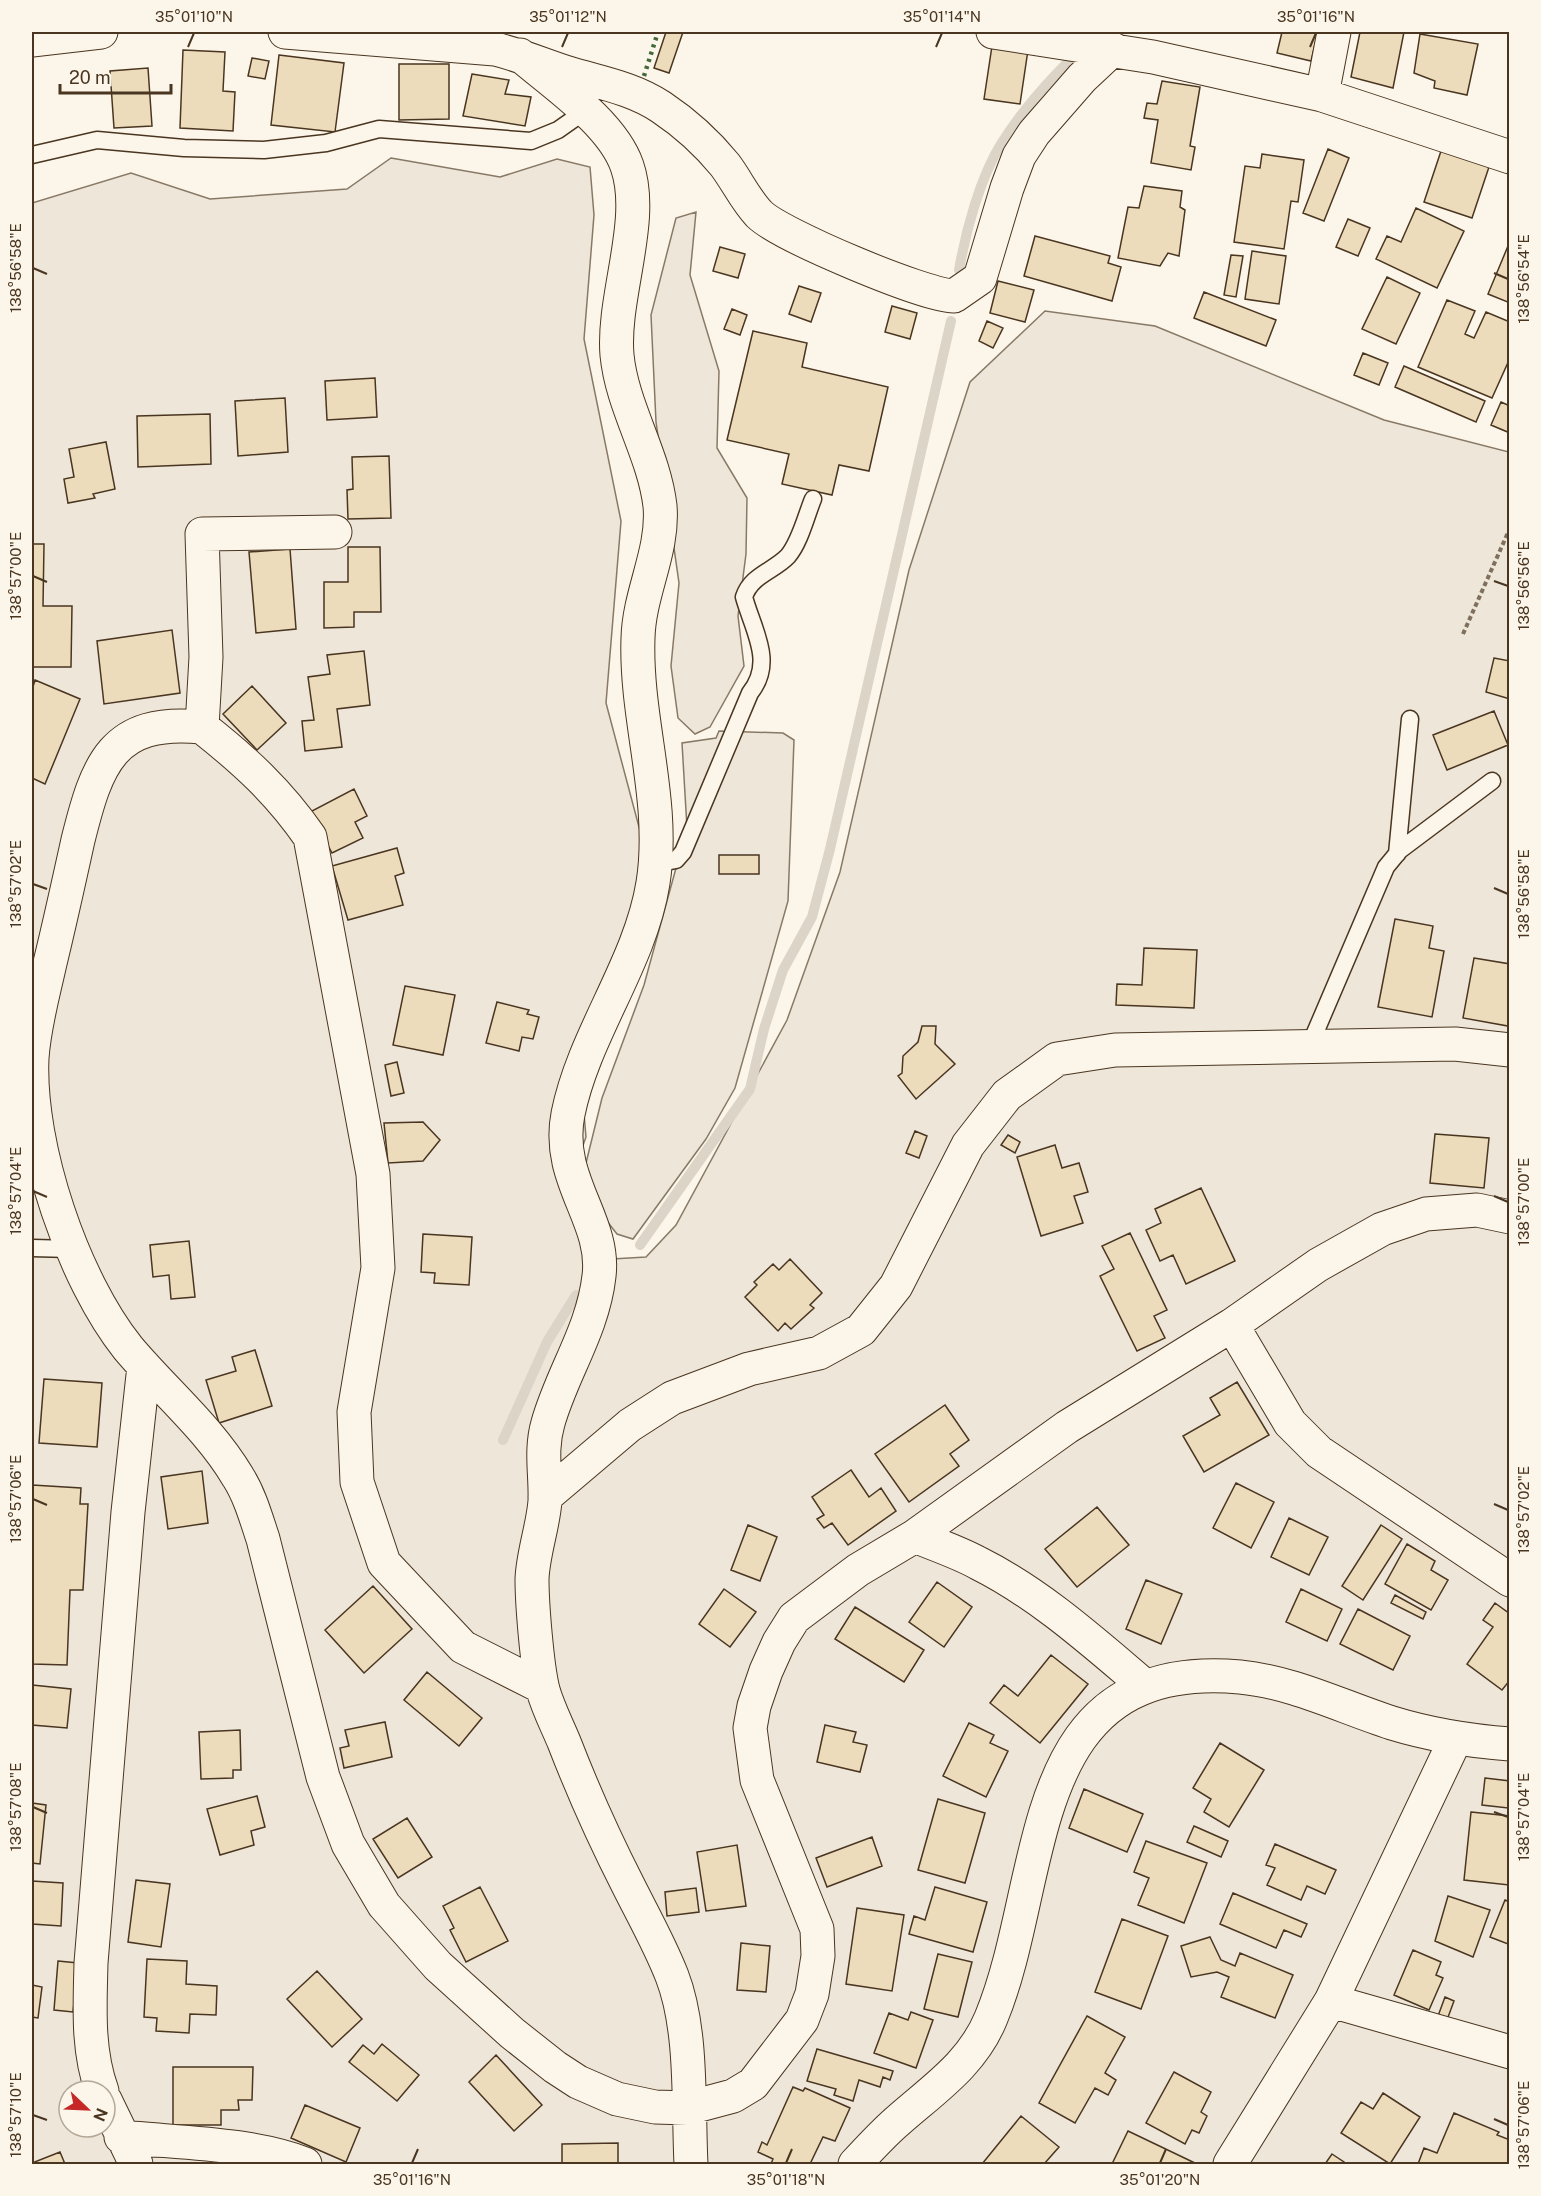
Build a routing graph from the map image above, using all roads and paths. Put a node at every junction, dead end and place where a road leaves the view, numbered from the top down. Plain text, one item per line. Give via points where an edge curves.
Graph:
1 (101, 32) edge
2 (285, 32) edge
3 (993, 32) edge
4 (1334, 32) edge
5 (458, 39) edge
6 (32, 40) edge
7 (1113, 49) junction
8 (520, 55) junction
9 (1322, 95) junction
10 (585, 111) junction
11 (32, 155) edge
12 (1509, 157) edge
13 (813, 499) dead end
14 (1509, 528) edge
15 (335, 532) dead end
16 (1463, 634) dead end
17 (1410, 719) dead end
18 (202, 727) junction
19 (1492, 781) dead end
20 (1396, 854) junction
21 (655, 864) junction
22 (1312, 1046) junction
23 (1509, 1050) edge
24 (1509, 1216) edge
25 (32, 1248) edge
26 (72, 1249) junction
27 (1232, 1325) junction
28 (144, 1366) junction
29 (545, 1497) junction
30 (915, 1536) junction
31 (1509, 1580) edge
32 (1145, 1686) junction
33 (542, 1687) junction
34 (1455, 1740) junction
35 (1509, 1744) edge
36 (1331, 2001) junction
37 (1509, 2052) edge
38 (98, 2079) edge
39 (688, 2108) junction
40 (117, 2127) edge
41 (128, 2151) edge
42 (305, 2164) edge
43 (692, 2164) edge
44 (855, 2164) edge
45 (1230, 2164) edge

1 - 6 street
2 - 5 street
3 - 7 street
4 - 9 street
5 - 8 street
7 - 8 street via 1082,78 1019,156 980,278 954,296 920,290 780,229 758,213 712,151 662,108 619,86 567,73
7 - 9 street
8 - 10 street
9 - 12 street
10 - 11 lane via 558,130 531,141 379,129 326,142 264,150 97,140
10 - 21 street via 620,148 631,175 633,211 616,350 621,382 660,504 658,537 637,650 653,784
13 - 21 lane via 787,557 746,589 744,597 763,658 760,681 750,693 683,852 676,860
14 - 16 path
15 - 18 street via 202,534 206,657
17 - 20 lane
18 - 26 street via 155,727 131,736 115,748 104,763 84,816 36,1023 32,1060 34,1102 46,1167
18 - 33 street via 258,774 286,803 310,837 373,1174 378,1268 354,1412 357,1482 384,1563 464,1647
19 - 20 lane
20 - 22 lane via 1386,867
21 - 29 street via 644,920 578,1081 568,1116 568,1164 597,1244 601,1268 592,1317 546,1428 542,1455
22 - 23 street via 1455,1044
22 - 29 street via 1115,1050 1057,1059 1007,1095 968,1145 896,1286 861,1330 819,1353 749,1369 672,1398 630,1425
24 - 27 street via 1477,1210 1426,1214 1382,1229 1318,1265
25 - 26 lane
26 - 28 street via 120,1336
27 - 30 street via 1067,1427
27 - 31 street via 1290,1423 1318,1452
28 - 38 street via 128,1512 91,1963 90,2007
28 - 39 street via 220,1451 251,1503 323,1777 348,1844 384,1905 438,1966 555,2067 617,2099 655,2107
29 - 33 street via 532,1580
30 - 32 street via 979,1563 1031,1596 1078,1629
30 - 39 street via 858,1570 794,1618 766,1671 750,1728 753,1755 764,1798 817,1929 818,1956 812,1994 802,2020 753,2084 733,2096
32 - 34 street via 1186,1678 1241,1677 1306,1692
32 - 44 street via 1117,1703 1091,1726 1068,1758 1051,1792 1009,1964 991,2019 974,2052
33 - 39 street via 594,1818 673,1978 685,2023
34 - 35 street
34 - 36 street
36 - 37 street
36 - 45 street
39 - 43 street
40 - 41 street
41 - 42 street via 232,2149

